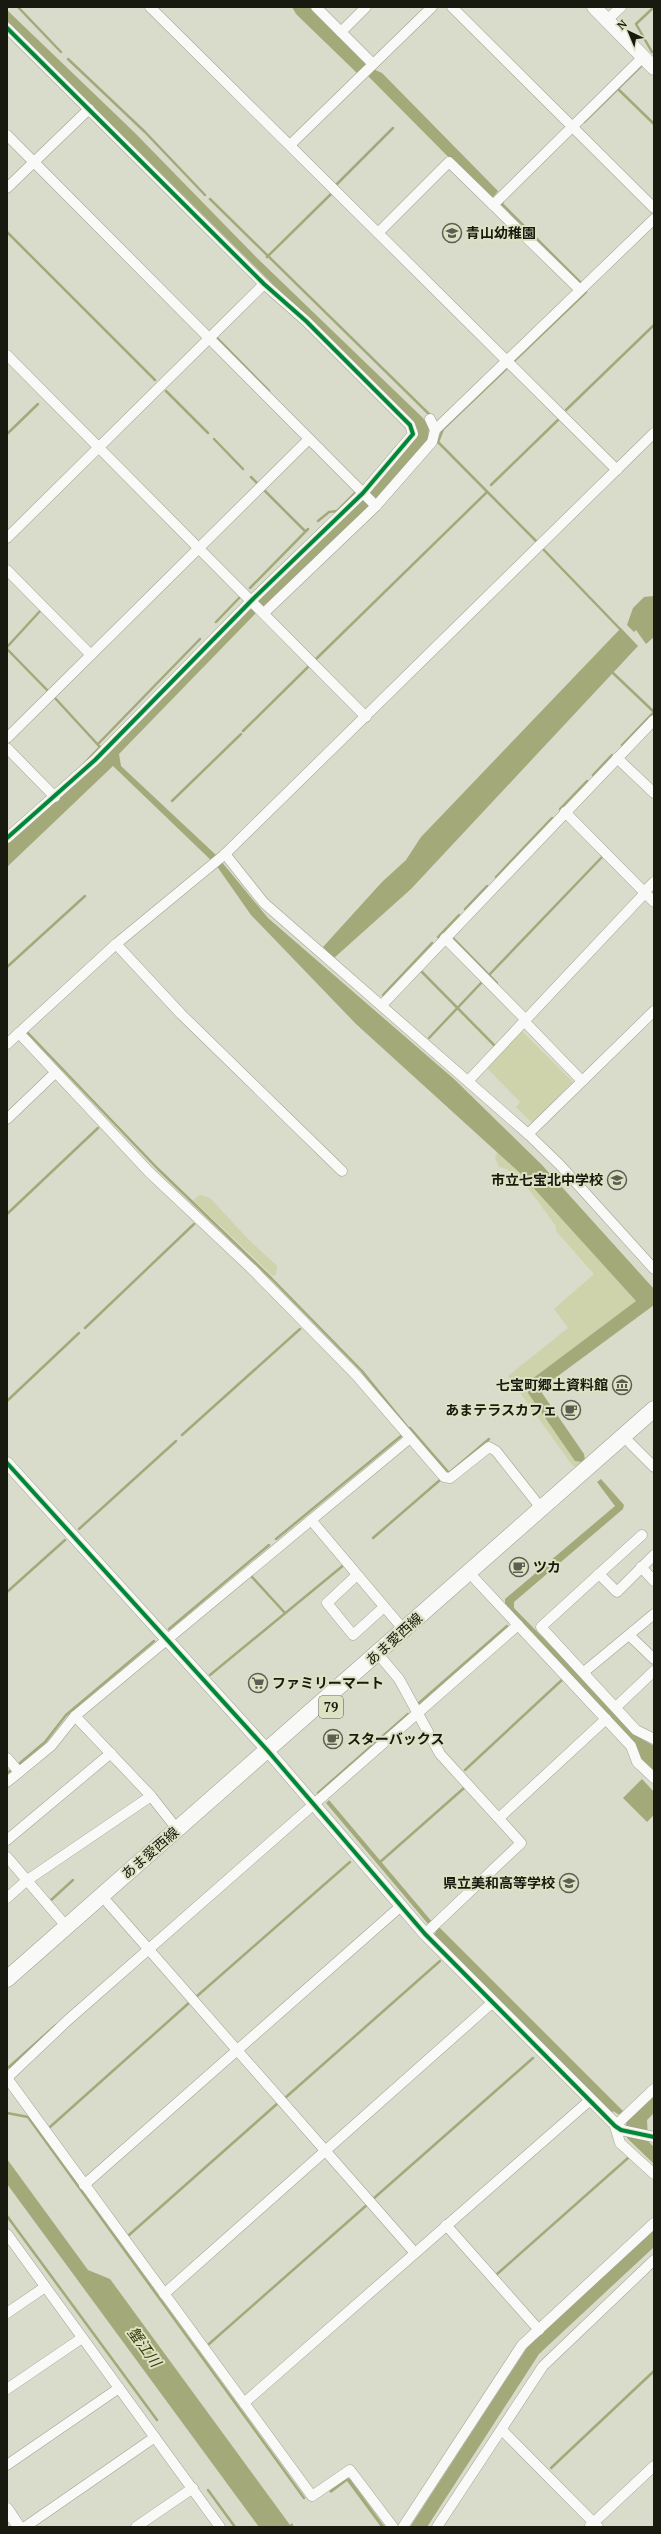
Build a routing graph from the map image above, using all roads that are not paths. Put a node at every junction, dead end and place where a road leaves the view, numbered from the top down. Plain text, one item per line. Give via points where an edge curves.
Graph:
1 (150, 7) edge
2 (316, 7) edge
3 (366, 7) edge
4 (432, 7) edge
5 (452, 7) edge
6 (594, 7) edge
7 (621, 7) edge
8 (607, 20) junction
9 (7, 28) edge
10 (341, 32) junction
11 (643, 56) junction
12 (373, 64) junction
13 (654, 68) edge
14 (89, 109) junction
15 (572, 127) junction
16 (7, 136) edge
17 (290, 145) junction
18 (33, 162) junction
19 (7, 188) edge
20 (493, 205) junction
21 (654, 208) edge
22 (654, 219) edge
23 (378, 233) junction
24 (264, 284) junction
25 (580, 290) junction
26 (208, 338) junction
27 (7, 354) edge
28 (507, 361) junction
29 (430, 419) dead end
30 (435, 430) junction
31 (654, 433) edge
32 (309, 439) junction
33 (99, 446) junction
34 (617, 470) junction
35 (364, 494) junction
36 (375, 505) junction
37 (7, 538) edge
38 (200, 547) junction
39 (7, 570) edge
40 (253, 601) junction
41 (263, 612) junction
42 (91, 655) junction
43 (366, 717) junction
44 (654, 720) edge
45 (7, 738) edge
46 (7, 748) edge
47 (617, 758) junction
48 (654, 793) edge
49 (55, 797) junction
50 (564, 812) junction
51 (7, 838) edge
52 (220, 859) junction
53 (654, 882) edge
54 (644, 892) junction
55 (654, 902) edge
56 (445, 938) junction
57 (116, 944) junction
58 (382, 1005) junction
59 (654, 1012) edge
60 (525, 1021) junction
61 (19, 1033) junction
62 (7, 1044) edge
63 (55, 1073) junction
64 (469, 1080) junction
65 (582, 1081) junction
66 (7, 1119) edge
67 (528, 1134) junction
68 (342, 1171) dead end
69 (654, 1269) edge
70 (654, 1409) edge
71 (654, 1422) edge
72 (410, 1438) junction
73 (630, 1443) junction
74 (7, 1463) edge
75 (654, 1467) edge
76 (541, 1508) junction
77 (311, 1520) junction
78 (642, 1535) dead end
79 (654, 1554) edge
80 (641, 1567) junction
81 (599, 1574) junction
82 (357, 1575) junction
83 (475, 1579) junction
84 (654, 1581) edge
85 (384, 1607) junction
86 (654, 1614) edge
87 (518, 1624) junction
88 (404, 1630) junction
89 (630, 1636) junction
90 (166, 1640) junction
91 (654, 1659) edge
92 (383, 1660) junction
93 (654, 1671) edge
94 (584, 1672) junction
95 (616, 1707) junction
96 (416, 1712) junction
97 (75, 1716) junction
98 (606, 1719) junction
99 (654, 1739) edge
100 (111, 1754) junction
101 (271, 1754) junction
102 (7, 1758) edge
103 (20, 1772) junction
104 (654, 1778) edge
105 (7, 1782) edge
106 (151, 1796) junction
107 (313, 1804) junction
108 (499, 1818) junction
109 (177, 1829) junction
110 (7, 1840) edge
111 (7, 1857) edge
112 (26, 1881) junction
113 (7, 1898) edge
114 (108, 1903) junction
115 (401, 1906) junction
116 (66, 1926) junction
117 (425, 1934) junction
118 (150, 1950) junction
119 (7, 1979) edge
120 (7, 1992) edge
121 (493, 2002) junction
122 (237, 2050) junction
123 (7, 2078) edge
124 (654, 2089) edge
125 (589, 2101) junction
126 (618, 2128) junction
127 (653, 2136) edge
128 (326, 2151) junction
129 (654, 2174) edge
130 (84, 2185) junction
131 (654, 2222) edge
132 (446, 2225) junction
133 (8, 2237) edge
134 (415, 2253) junction
135 (654, 2260) edge
136 (45, 2287) junction
137 (164, 2294) junction
138 (7, 2313) edge
139 (539, 2330) junction
140 (82, 2338) junction
141 (119, 2388) junction
142 (7, 2389) edge
143 (244, 2403) junction
144 (502, 2430) junction
145 (155, 2437) junction
146 (7, 2464) edge
147 (654, 2466) edge
148 (193, 2488) junction
149 (7, 2509) edge
150 (594, 2526) edge
151 (19, 2527) edge
152 (25, 2527) edge
153 (136, 2527) edge
154 (220, 2527) edge
155 (393, 2527) edge
156 (404, 2527) edge
157 (437, 2527) edge

1 - 17 street
2 - 10 street
3 - 10 street
4 - 12 street
5 - 15 street
6 - 8 main road
7 - 8 street
8 - 11 main road
9 - 14 street
10 - 12 street
11 - 13 main road
11 - 15 street
12 - 17 street
14 - 18 street
14 - 24 street
15 - 20 street
15 - 21 street
16 - 18 street
17 - 23 street
18 - 19 street
18 - 26 street
20 - 23 street via 449,162
20 - 25 street
22 - 25 street
23 - 28 street
24 - 26 street
24 - 35 street via 306,321 413,429 412,438
25 - 28 street
26 - 32 street
26 - 33 street
27 - 33 street
28 - 30 street
28 - 34 street
29 - 30 street
30 - 36 street via 432,442
31 - 34 street
32 - 35 street
32 - 38 street
33 - 37 street
33 - 38 street
34 - 43 street
35 - 36 street
35 - 40 street
36 - 41 street
38 - 40 street
38 - 42 street
39 - 42 street
40 - 41 street
40 - 49 street
41 - 43 street
42 - 45 street
43 - 52 street
44 - 47 street
46 - 49 street
47 - 48 street
47 - 50 street
49 - 51 street
50 - 54 street
50 - 56 street
52 - 57 street
52 - 58 street via 264,903
53 - 54 street
54 - 55 street
54 - 60 street
56 - 58 street
56 - 60 street
57 - 61 street
57 - 68 street via 181,1014
58 - 64 street
59 - 65 street
60 - 64 street
60 - 65 street
61 - 62 street
61 - 63 street
63 - 66 street
63 - 72 street via 149,1172 252,1270 351,1370
64 - 67 street
65 - 67 street
67 - 69 street via 560,1165
70 - 76 main road, あま愛西線 / 79
71 - 73 main road, あま愛西線 / 79
72 - 76 street via 444,1477 450,1478 486,1448 493,1448
72 - 77 street
73 - 75 street
73 - 83 main road, あま愛西線 / 79
74 - 90 street
76 - 88 main road, あま愛西線 / 79
77 - 82 street
77 - 90 street
78 - 81 street
79 - 80 street
80 - 81 street via 617,1592
80 - 84 street
81 - 94 street via 541,1626
82 - 85 street
82 - 85 street via 327,1603 353,1635
83 - 87 street
83 - 92 main road, あま愛西線 / 79
85 - 88 street
86 - 89 street
87 - 96 street
87 - 98 street
88 - 101 main road, あま愛西線 / 79
89 - 91 street
89 - 94 street via 621,1639
90 - 97 street
90 - 101 street
92 - 96 street via 399,1679
92 - 101 main road, あま愛西線 / 79
93 - 95 street
94 - 95 street
95 - 99 street via 636,1730
96 - 107 street
96 - 108 street via 440,1754
97 - 100 street
97 - 103 street via 51,1746
98 - 104 street via 631,1746 637,1762
98 - 108 street
100 - 106 street
100 - 110 street
101 - 107 street
101 - 109 main road, あま愛西線 / 79
101 - 114 main road, あま愛西線 / 79
102 - 103 street
103 - 105 street
106 - 109 street
106 - 112 street
107 - 115 street
107 - 118 street
108 - 117 street via 521,1843
109 - 116 main road, あま愛西線 / 79
111 - 112 street
112 - 113 street
112 - 116 street
114 - 118 street
114 - 120 main road, あま愛西線 / 79
115 - 117 street
115 - 122 street
116 - 119 main road, あま愛西線 / 79
117 - 121 street
118 - 122 street
118 - 123 street via 68,2020
121 - 125 street
121 - 128 street
122 - 128 street
122 - 130 street
123 - 130 street
124 - 126 street
125 - 126 street
125 - 132 street
126 - 127 street
126 - 129 street via 620,2143
128 - 134 street
128 - 137 street
130 - 137 street
131 - 139 street
132 - 134 street
132 - 139 street
133 - 136 street
134 - 143 street
135 - 144 street via 552,2354
136 - 138 street
136 - 140 street
137 - 143 street
139 - 156 street via 522,2345
140 - 141 street
140 - 142 street
141 - 145 street
141 - 146 street
143 - 155 street via 312,2496 350,2470
144 - 150 street
144 - 157 street
145 - 148 street
145 - 152 street
147 - 150 street
148 - 153 street
148 - 154 street
149 - 151 street

